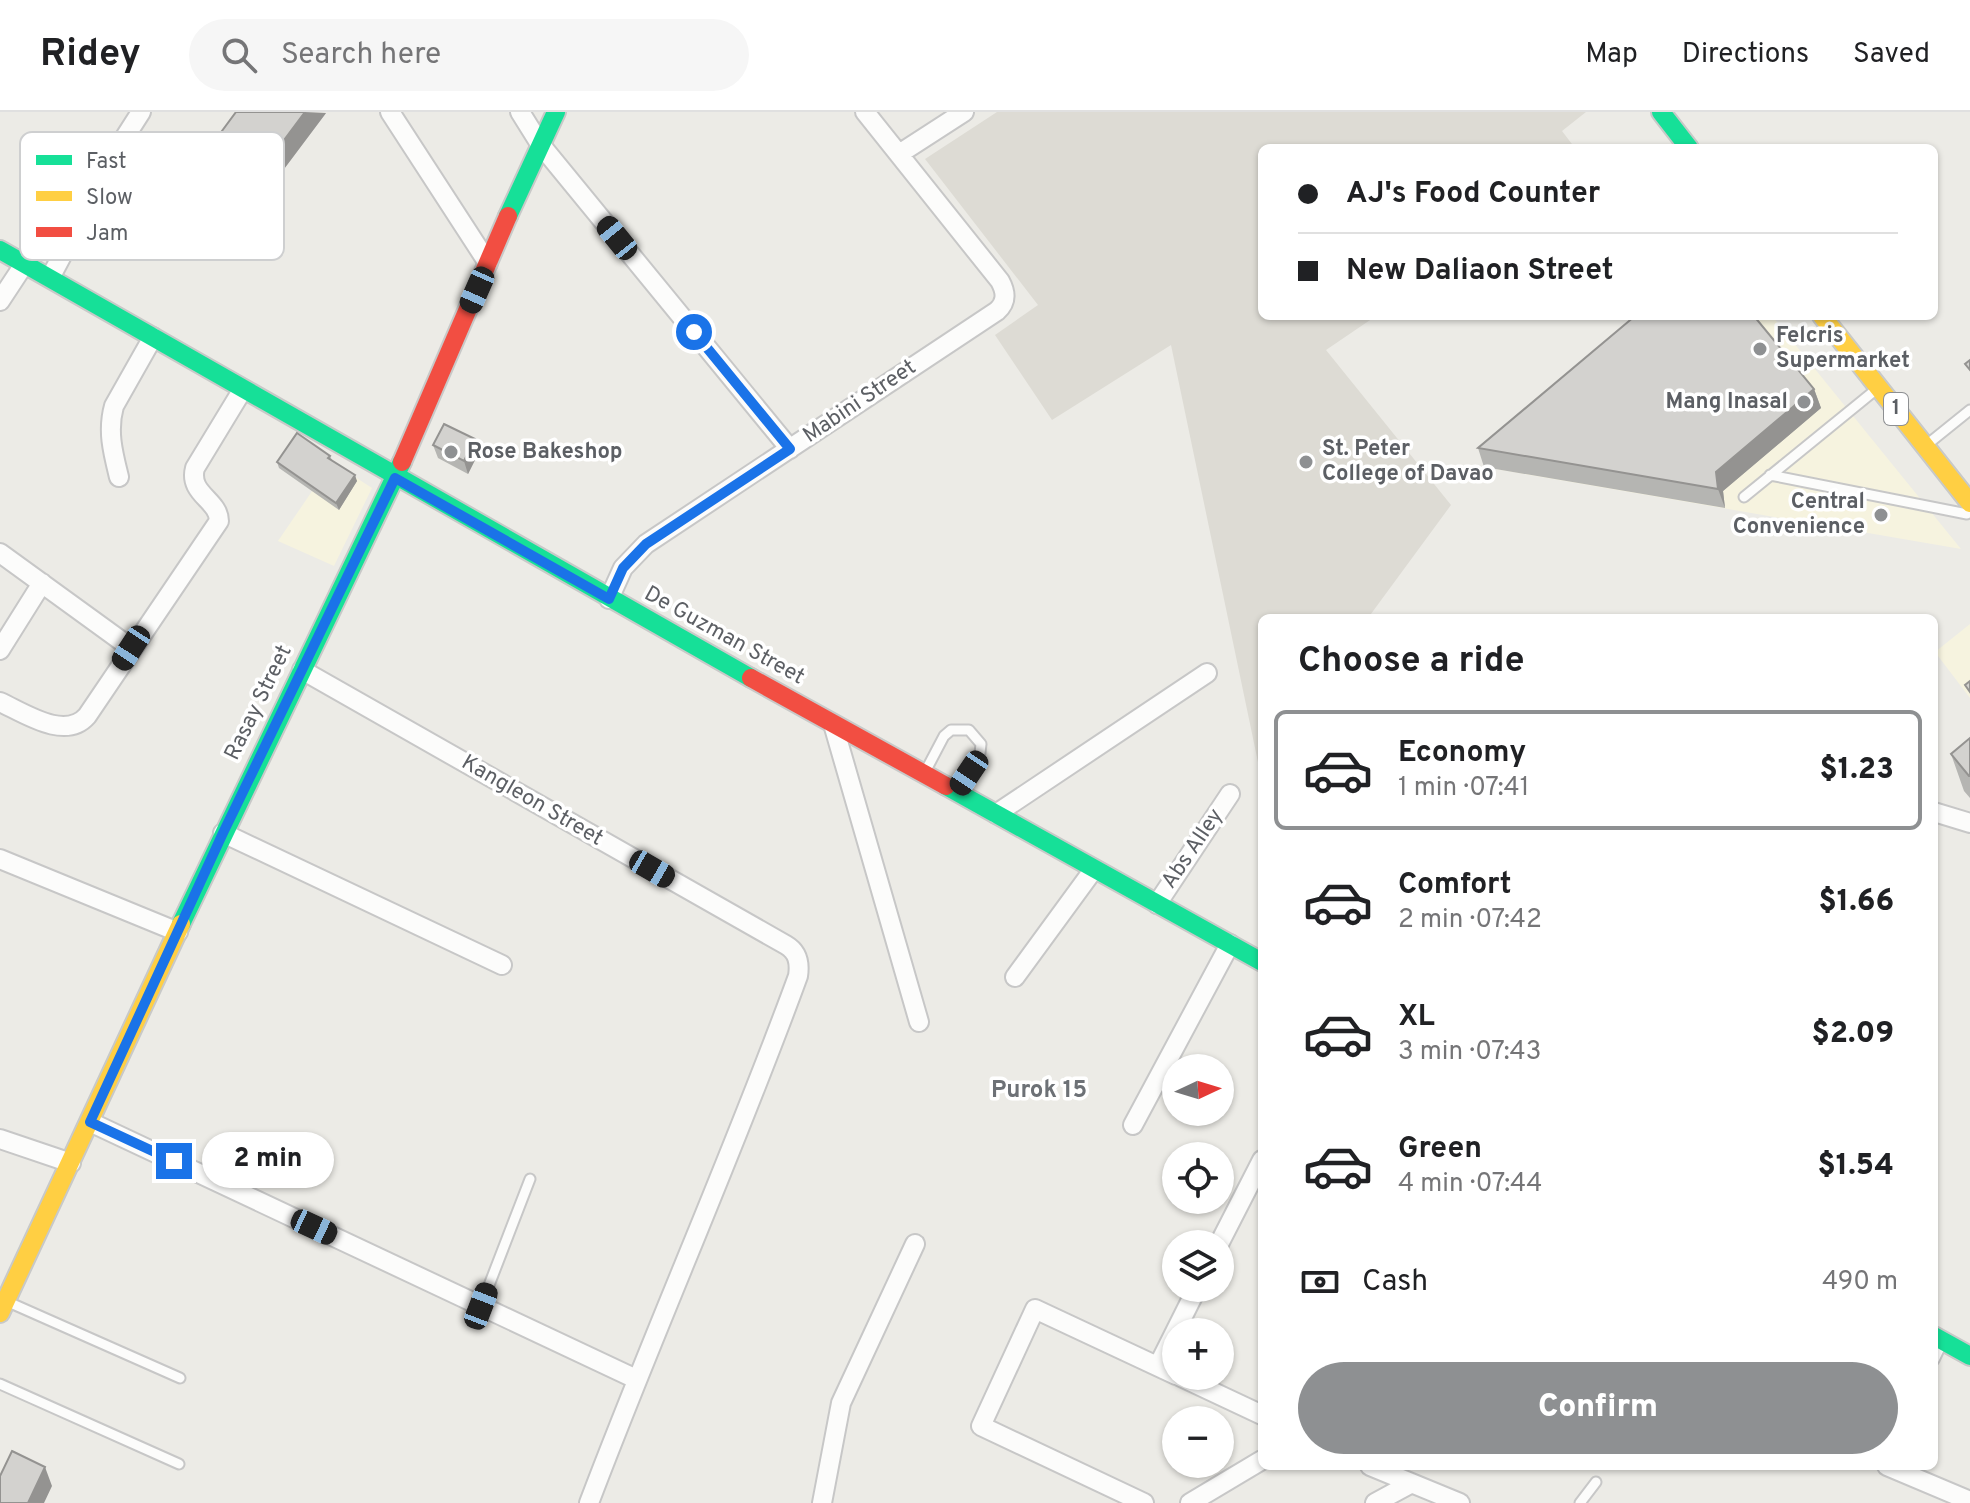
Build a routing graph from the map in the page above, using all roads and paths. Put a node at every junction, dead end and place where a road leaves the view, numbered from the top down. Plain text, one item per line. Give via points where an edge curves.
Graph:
1 (141, 112) edge
2 (390, 112) edge
3 (520, 112) edge
4 (556, 112) edge
5 (865, 112) edge
6 (964, 112) edge
7 (1661, 112) edge
8 (128, 132) edge
9 (540, 144) junction
10 (1686, 144) edge
11 (899, 154) junction
12 (0, 250) edge
13 (60, 260) edge
14 (25, 263) junction
15 (488, 263) junction
16 (50, 278) junction
17 (0, 301) edge
18 (1825, 320) edge
19 (153, 337) junction
20 (1878, 387) junction
21 (243, 389) junction
22 (1970, 410) edge
23 (1925, 446) junction
24 (790, 449) junction
25 (1770, 475) junction
26 (119, 477) dead end
27 (395, 478) junction
28 (1744, 497) dead end
29 (1970, 503) edge
30 (1970, 514) edge
31 (0, 553) edge
32 (42, 583) junction
33 (609, 599) junction
34 (131, 648) junction
35 (0, 650) edge
36 (302, 670) junction
37 (1207, 673) dead end
38 (0, 702) edge
39 (833, 724) junction
40 (924, 774) junction
41 (956, 792) junction
42 (1230, 794) dead end
43 (1938, 813) edge
44 (996, 814) junction
45 (1970, 823) edge
46 (223, 833) junction
47 (0, 859) edge
48 (1094, 869) junction
49 (1157, 904) junction
50 (178, 932) junction
51 (1230, 944) junction
52 (1258, 960) edge
53 (502, 965) dead end
54 (1015, 977) dead end
55 (919, 1022) dead end
56 (90, 1122) junction
57 (1133, 1125) dead end
58 (0, 1139) edge
59 (71, 1163) junction
60 (1258, 1168) edge
61 (530, 1179) dead end
62 (1226, 1230) edge
63 (915, 1244) dead end
64 (1190, 1302) edge
65 (481, 1306) junction
66 (3, 1307) edge
67 (1939, 1338) edge
68 (1970, 1356) edge
69 (1158, 1366) junction
70 (1162, 1368) edge
71 (180, 1378) dead end
72 (636, 1379) junction
73 (0, 1384) edge
74 (1209, 1390) edge
75 (1258, 1413) edge
76 (1258, 1462) edge
77 (179, 1464) dead end
78 (1379, 1470) edge
79 (1896, 1470) edge
80 (1596, 1482) dead end
81 (1410, 1484) junction
82 (1970, 1501) edge
83 (590, 1503) edge
84 (822, 1503) edge
85 (1144, 1503) edge
86 (1190, 1503) edge
87 (1375, 1503) edge
88 (1460, 1503) edge
89 (1580, 1503) edge

1 - 8 street
2 - 15 street
3 - 9 street
4 - 9 main road, Rasay Street
5 - 11 street
6 - 11 street
7 - 10 main road
9 - 15 main road, Rasay Street
9 - 24 street
11 - 24 street, Mabini Street via 1000,281 1005,298 997,311
12 - 14 main road, De Guzman Street
13 - 16 street
14 - 16 main road, De Guzman Street
14 - 17 street
15 - 27 main road, Rasay Street
16 - 19 main road, De Guzman Street
18 - 20 main road, 1
19 - 21 main road, De Guzman Street
19 - 26 street via 111,418
20 - 23 main road, 1
20 - 25 lane
21 - 27 main road, De Guzman Street
21 - 34 street via 193,476 219,521
22 - 23 lane
23 - 29 main road, 1
24 - 33 street, Mabini Street via 646,544 623,568
25 - 28 lane
25 - 30 lane
27 - 33 main road, De Guzman Street
27 - 36 main road, Rasay Street
31 - 32 street
32 - 34 street
32 - 35 street
33 - 39 main road, De Guzman Street
34 - 38 street via 87,716 73,727 54,725
36 - 46 main road, Rasay Street
36 - 72 street, Kangleon Street via 796,954 798,976 752,1102
37 - 44 street
39 - 40 main road, De Guzman Street
39 - 55 street
40 - 41 main road, De Guzman Street
40 - 41 lane via 944,736 951,730 969,730 981,744 980,753
41 - 44 main road, De Guzman Street
42 - 49 street, Abs Alley
43 - 45 street
44 - 48 main road, De Guzman Street
46 - 50 main road, Rasay Street
46 - 53 street
47 - 50 street
48 - 49 main road, De Guzman Street
48 - 54 street
49 - 51 main road, De Guzman Street
50 - 56 main road, Rasay Street
51 - 52 main road, De Guzman Street
51 - 57 street
56 - 59 main road, Rasay Street
56 - 65 street
58 - 59 street
59 - 66 main road, Rasay Street
60 - 62 street
61 - 65 lane
63 - 84 street via 841,1403
64 - 69 street
65 - 72 street
66 - 71 lane
67 - 68 main road
69 - 70 street
69 - 85 street via 1035,1309 981,1426
72 - 83 street
73 - 77 lane
74 - 75 street
76 - 86 street
78 - 81 street
79 - 82 street
80 - 89 lane
81 - 87 street
81 - 88 street

